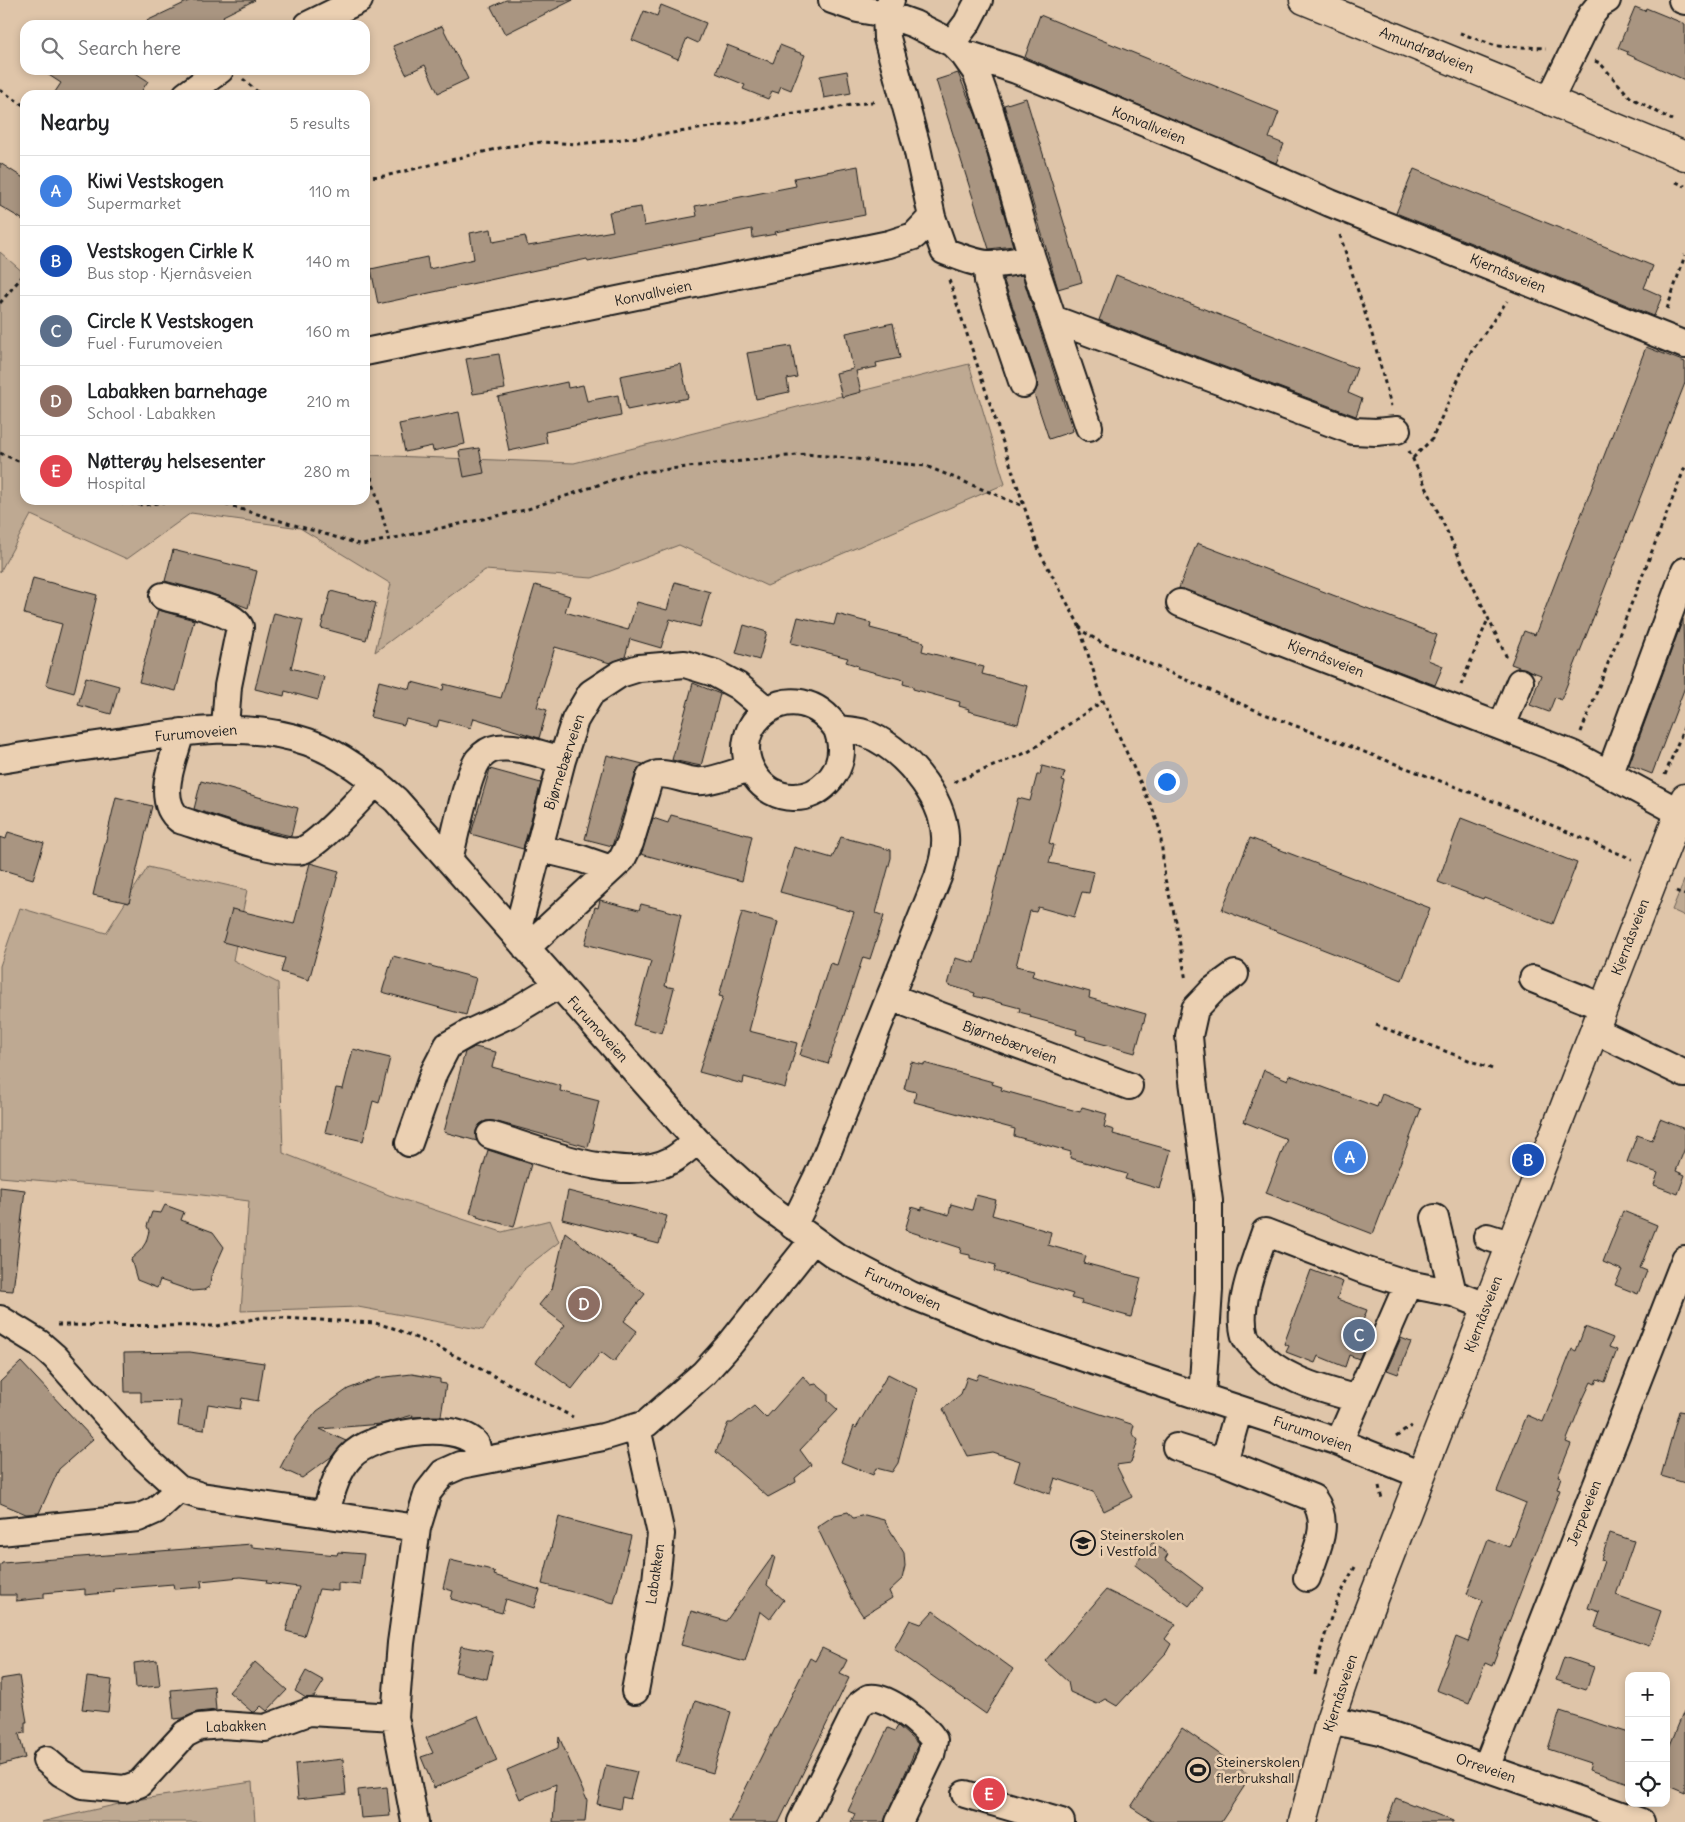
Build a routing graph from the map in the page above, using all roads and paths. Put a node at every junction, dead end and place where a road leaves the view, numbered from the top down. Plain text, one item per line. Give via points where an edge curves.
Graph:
1 (359, 0) edge
2 (832, 0) edge
3 (979, 0) edge
4 (1304, 0) edge
5 (1607, 0) edge
6 (889, 7) edge
7 (318, 20) edge
8 (958, 49) junction
9 (226, 75) edge
10 (233, 75) edge
11 (0, 90) edge
12 (196, 90) edge
13 (254, 90) edge
14 (903, 97) junction
15 (1549, 101) junction
16 (20, 103) edge
17 (1685, 156) edge
18 (370, 177) edge
19 (1330, 203) joint
20 (932, 218) junction
21 (944, 251) junction
22 (1685, 255) edge
23 (1032, 258) junction
24 (992, 265) junction
25 (20, 279) edge
26 (1524, 279) junction
27 (0, 303) edge
28 (1053, 319) junction
29 (1658, 334) junction
30 (1685, 345) edge
31 (370, 351) edge
32 (1023, 384) dead end
33 (1089, 427) dead end
34 (1397, 430) dead end
35 (0, 453) edge
36 (1413, 458) dead end
37 (20, 462) edge
38 (1685, 467) edge
39 (370, 472) edge
40 (227, 505) edge
41 (1023, 506) junction
42 (389, 540) junction
43 (1685, 571) edge
44 (163, 596) dead end
45 (1180, 603) dead end
46 (1488, 618) dead end
47 (1078, 623) junction
48 (1520, 682) dead end
49 (1103, 701) junction
50 (1452, 707) junction
51 (767, 710) junction
52 (1502, 726) junction
53 (225, 728) junction
54 (837, 729) junction
55 (181, 732) junction
56 (1572, 754) junction
57 (0, 760) edge
58 (562, 760) junction
59 (750, 768) junction
60 (1610, 773) junction
61 (376, 782) junction
62 (930, 790) junction
63 (1682, 805) edge
64 (538, 848) junction
65 (1632, 859) dead end
66 (449, 860) junction
67 (611, 869) junction
68 (521, 942) junction
69 (1235, 974) dead end
70 (1533, 979) dead end
71 (1186, 982) dead end
72 (558, 985) junction
73 (890, 997) junction
74 (1599, 1018) junction
75 (1376, 1025) dead end
76 (1495, 1070) dead end
77 (1685, 1074) edge
78 (1129, 1086) dead end
79 (490, 1135) dead end
80 (697, 1141) junction
81 (409, 1143) dead end
82 (1435, 1218) dead end
83 (803, 1233) junction
84 (1685, 1259) edge
85 (1408, 1284) junction
86 (1453, 1293) junction
87 (1486, 1306) junction
88 (0, 1319) edge
89 (23, 1332) junction
90 (1202, 1397) junction
91 (1358, 1399) junction
92 (1239, 1409) junction
93 (637, 1428) junction
94 (603, 1437) junction
95 (1339, 1442) junction
96 (1176, 1447) dead end
97 (480, 1461) junction
98 (1224, 1462) junction
99 (1421, 1475) junction
100 (179, 1489) junction
101 (326, 1514) junction
102 (417, 1528) junction
103 (0, 1532) edge
104 (1307, 1578) dead end
105 (635, 1691) dead end
106 (394, 1717) junction
107 (1330, 1720) junction
108 (46, 1760) dead end
109 (1486, 1768) junction
110 (965, 1794) dead end
111 (415, 1822) edge
112 (800, 1822) edge
113 (899, 1822) edge
114 (1061, 1822) edge
115 (1302, 1822) edge
116 (1641, 1822) edge

1 - 7 street
2 - 6 street, Konvallveien via 858,9
3 - 8 street
4 - 15 main road, Amundrødveien
5 - 15 street via 1591,15
6 - 8 street, Konvallveien
6 - 14 street via 887,38
8 - 19 street, Konvallveien via 1213,151
8 - 23 street via 976,72 990,111
9 - 12 street
10 - 13 path
11 - 16 path
14 - 18 path via 666,134 580,144 542,142 504,147 385,176
14 - 20 street via 926,182
15 - 17 main road, Amundrødveien
19 - 26 street, Kjernåsveien
20 - 21 street
20 - 31 street, Konvallveien via 914,236 889,244
21 - 24 street via 978,264
21 - 41 path via 947,273
22 - 29 path
23 - 24 street
23 - 28 street
24 - 32 street via 988,281
25 - 27 path
26 - 29 street, Kjernåsveien
26 - 36 path via 1468,355 1432,439
28 - 33 street
28 - 34 street via 1353,431
29 - 30 street, Kjernåsveien
35 - 37 path
38 - 56 path
39 - 42 path
40 - 42 path via 362,545
41 - 42 path via 926,466 806,454 633,473 525,510
41 - 47 path via 1039,551
43 - 60 street
44 - 53 street via 228,615 238,622 240,627 228,686
45 - 50 street, Kjernåsveien
46 - 50 path
47 - 49 path
47 - 65 path via 1084,632 1102,643 1262,713 1506,806
48 - 52 street
49 - 62 path via 1028,752
49 - 71 path via 1160,830 1165,878
50 - 52 street, Kjernåsveien
51 - 54 street via 793,702 807,704 824,714
51 - 58 street, Bjørnebærveien via 738,686 696,666 674,664 639,668 607,680 590,693 575,720
51 - 59 street via 750,730 746,742
52 - 56 street, Kjernåsveien
53 - 55 street, Furumoveien
53 - 61 street, Furumoveien via 255,730 307,742 336,754
54 - 59 street via 842,748 839,766 828,782 813,794 794,798 776,794 760,784
54 - 62 street via 863,733 886,744 914,768
55 - 57 street, Furumoveien
55 - 61 street via 167,795 172,814 180,820 278,849 297,851 314,843
56 - 60 street, Kjernåsveien
58 - 64 street, Bjørnebærveien
58 - 66 street via 517,749 497,748 485,752 471,776
59 - 67 street via 698,782 654,774 650,777 627,850
60 - 63 street, Kjernåsveien
61 - 66 street, Furumoveien
62 - 73 street via 943,822 944,857
63 - 74 main road, Kjernåsveien
64 - 67 street
64 - 68 street, Bjørnebærveien
66 - 68 street, Furumoveien
67 - 68 street
68 - 72 street, Furumoveien
69 - 90 street via 1195,1009 1189,1036 1209,1201 1209,1290
70 - 74 street
72 - 80 street, Furumoveien
72 - 81 street via 448,1045 434,1072
73 - 78 street, Bjørnebærveien
73 - 83 street via 820,1171
74 - 77 street
74 - 87 main road, Kjernåsveien via 1499,1241
75 - 76 path
79 - 80 street via 587,1164 624,1170 671,1161
80 - 83 street, Furumoveien via 744,1187
82 - 86 street
83 - 90 street, Furumoveien via 862,1270 911,1295 1005,1332
83 - 93 street via 731,1342 704,1373 661,1413
84 - 109 street, Jerpeveien
85 - 86 street
85 - 91 street
85 - 91 street via 1265,1232 1252,1269 1243,1312 1245,1337 1261,1357 1288,1376
86 - 87 street
87 - 99 main road, Kjernåsveien
88 - 89 street
89 - 94 path via 56,1325 217,1326 264,1317 375,1323 442,1349 570,1415
89 - 100 street via 54,1358 129,1442
90 - 92 street, Furumoveien
91 - 95 street
92 - 95 street, Furumoveien
92 - 98 street
93 - 94 street
93 - 105 street, Labakken via 661,1534 656,1581
94 - 97 street
95 - 99 street, Furumoveien
96 - 98 street
97 - 101 street via 476,1444 459,1432 395,1434 381,1438 357,1450 349,1458 339,1474
97 - 102 street via 443,1473 428,1492
98 - 104 street via 1302,1492 1313,1498 1322,1510 1323,1530
99 - 107 main road, Kjernåsveien via 1360,1632
100 - 101 street via 201,1496
100 - 103 street via 156,1510 138,1518
101 - 102 street
102 - 106 street via 400,1643
106 - 108 street, Labakken via 309,1712 265,1728 199,1727 185,1734 139,1784 124,1789 82,1785
106 - 111 street
107 - 109 street, Orreveien via 1380,1731
107 - 115 main road, Kjernåsveien
109 - 116 street, Orreveien
110 - 114 street
112 - 113 street via 859,1705 869,1698 892,1705 914,1718 934,1740 931,1755

